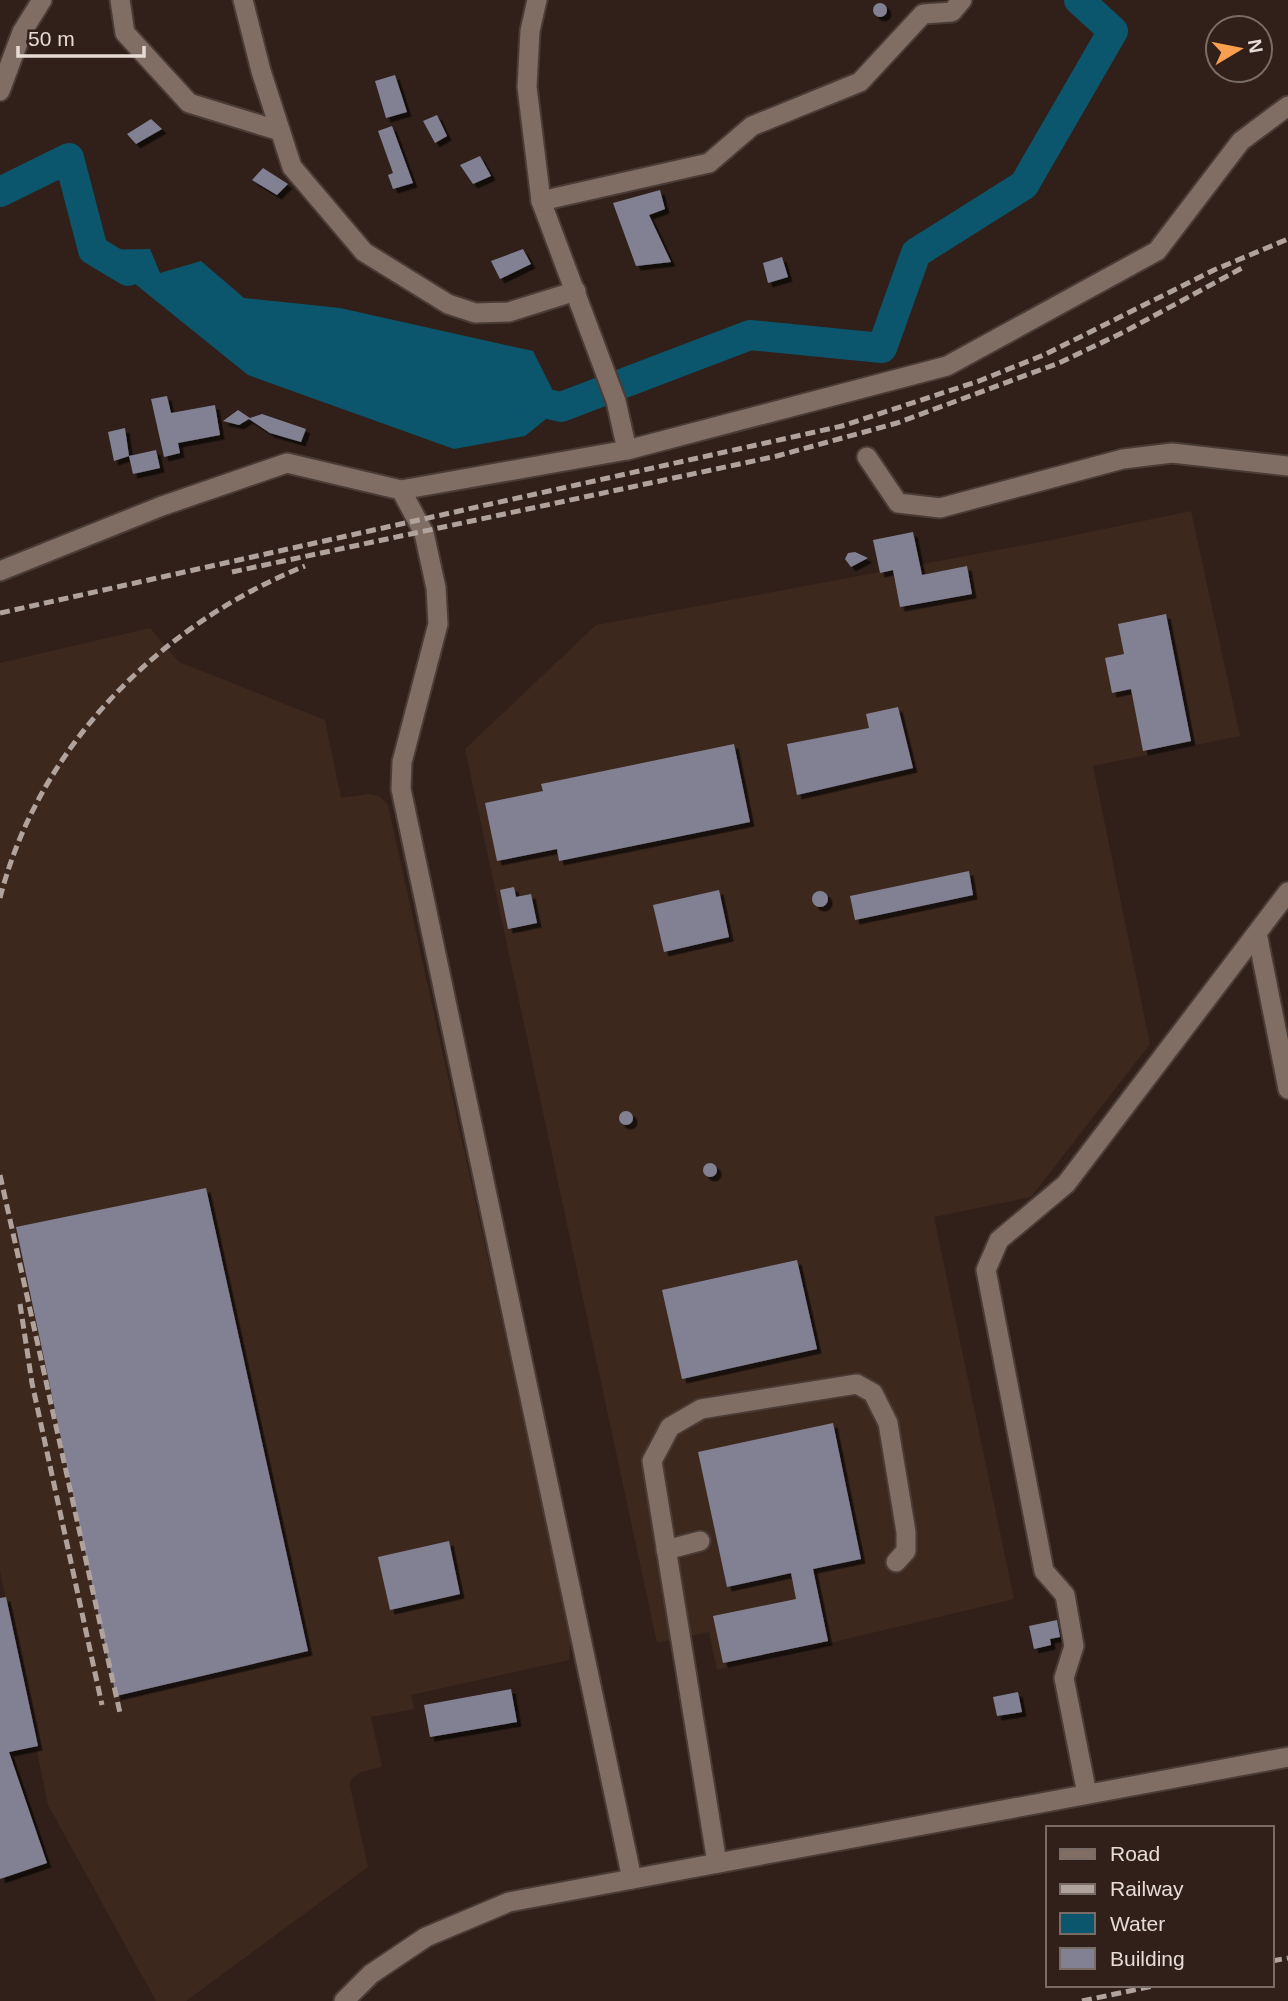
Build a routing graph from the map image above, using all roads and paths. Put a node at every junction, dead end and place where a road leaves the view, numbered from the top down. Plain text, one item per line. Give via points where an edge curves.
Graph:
1 (42, 0) edge
2 (120, 0) edge
3 (243, 0) edge
4 (537, 0) edge
5 (962, 0) edge
6 (921, 7) edge
7 (0, 91) edge
8 (1288, 106) edge
9 (280, 131) junction
10 (541, 201) junction
11 (576, 291) junction
12 (627, 450) junction
13 (867, 457) dead end
14 (1288, 466) edge
15 (401, 490) junction
16 (0, 570) edge
17 (1288, 892) edge
18 (1257, 933) junction
19 (1288, 1089) edge
20 (700, 1541) dead end
21 (666, 1549) junction
22 (896, 1562) dead end
23 (1288, 1757) edge
24 (1087, 1794) junction
25 (717, 1863) junction
26 (632, 1879) junction
27 (344, 2001) edge

1 - 7 street via 22,32
2 - 9 street via 125,33 190,103
3 - 9 street
4 - 10 street via 527,87
5 - 6 street via 952,12
6 - 10 street via 860,82 752,125 709,163
8 - 12 street via 1241,141 1157,251 947,366
9 - 11 street via 292,167 364,251 448,304 475,313 509,312
10 - 11 street
11 - 12 street via 616,401
12 - 15 street
13 - 14 street via 898,502 940,508 1123,459 1172,453
15 - 16 street via 287,463
15 - 26 street via 424,533 438,624 402,762 401,789
17 - 18 street
18 - 19 street
18 - 24 street via 1066,1184 999,1240 986,1270 1044,1571 1065,1595 1073,1646 1065,1678
20 - 21 street
21 - 22 street via 652,1461 670,1427 701,1409 857,1384 873,1393 888,1423 906,1532 906,1551
21 - 25 street
23 - 24 street
24 - 25 street
25 - 26 street
26 - 27 street via 509,1902 426,1937 372,1974

